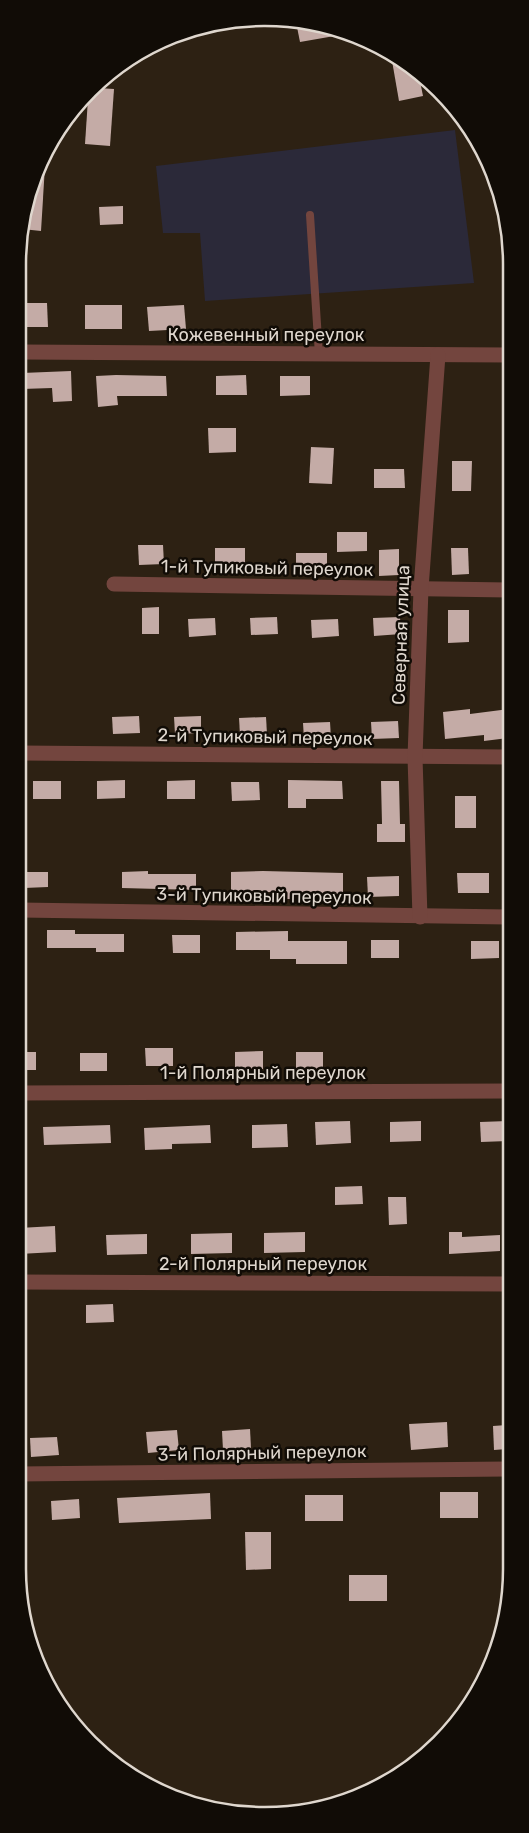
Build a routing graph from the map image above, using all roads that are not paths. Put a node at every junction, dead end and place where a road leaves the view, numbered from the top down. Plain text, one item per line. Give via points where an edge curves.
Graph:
1 (310, 215) dead end
2 (26, 352) edge
3 (319, 354) junction
4 (438, 355) junction
5 (503, 356) edge
6 (114, 584) dead end
7 (421, 589) junction
8 (503, 590) edge
9 (26, 753) edge
10 (416, 757) junction
11 (503, 757) edge
12 (26, 910) edge
13 (420, 917) junction
14 (503, 917) edge
15 (503, 1091) edge
16 (26, 1093) edge
17 (26, 1282) edge
18 (503, 1284) edge
19 (503, 1469) edge
20 (26, 1474) edge

1 - 3 lane
2 - 3 street, Кожевенный переулок
3 - 4 street, Кожевенный переулок
4 - 5 street, Кожевенный переулок
4 - 7 street, Северная улица
6 - 7 street, 1-й Тупиковый переулок
7 - 8 street, 1-й Тупиковый переулок
7 - 10 street, Северная улица
9 - 10 street, 2-й Тупиковый переулок
10 - 11 street, 2-й Тупиковый переулок
10 - 13 street, Северная улица
12 - 13 street, 3-й Тупиковый переулок
13 - 14 street, 3-й Тупиковый переулок
15 - 16 street, 1-й Полярный переулок
17 - 18 street, 2-й Полярный переулок
19 - 20 street, 3-й Полярный переулок

